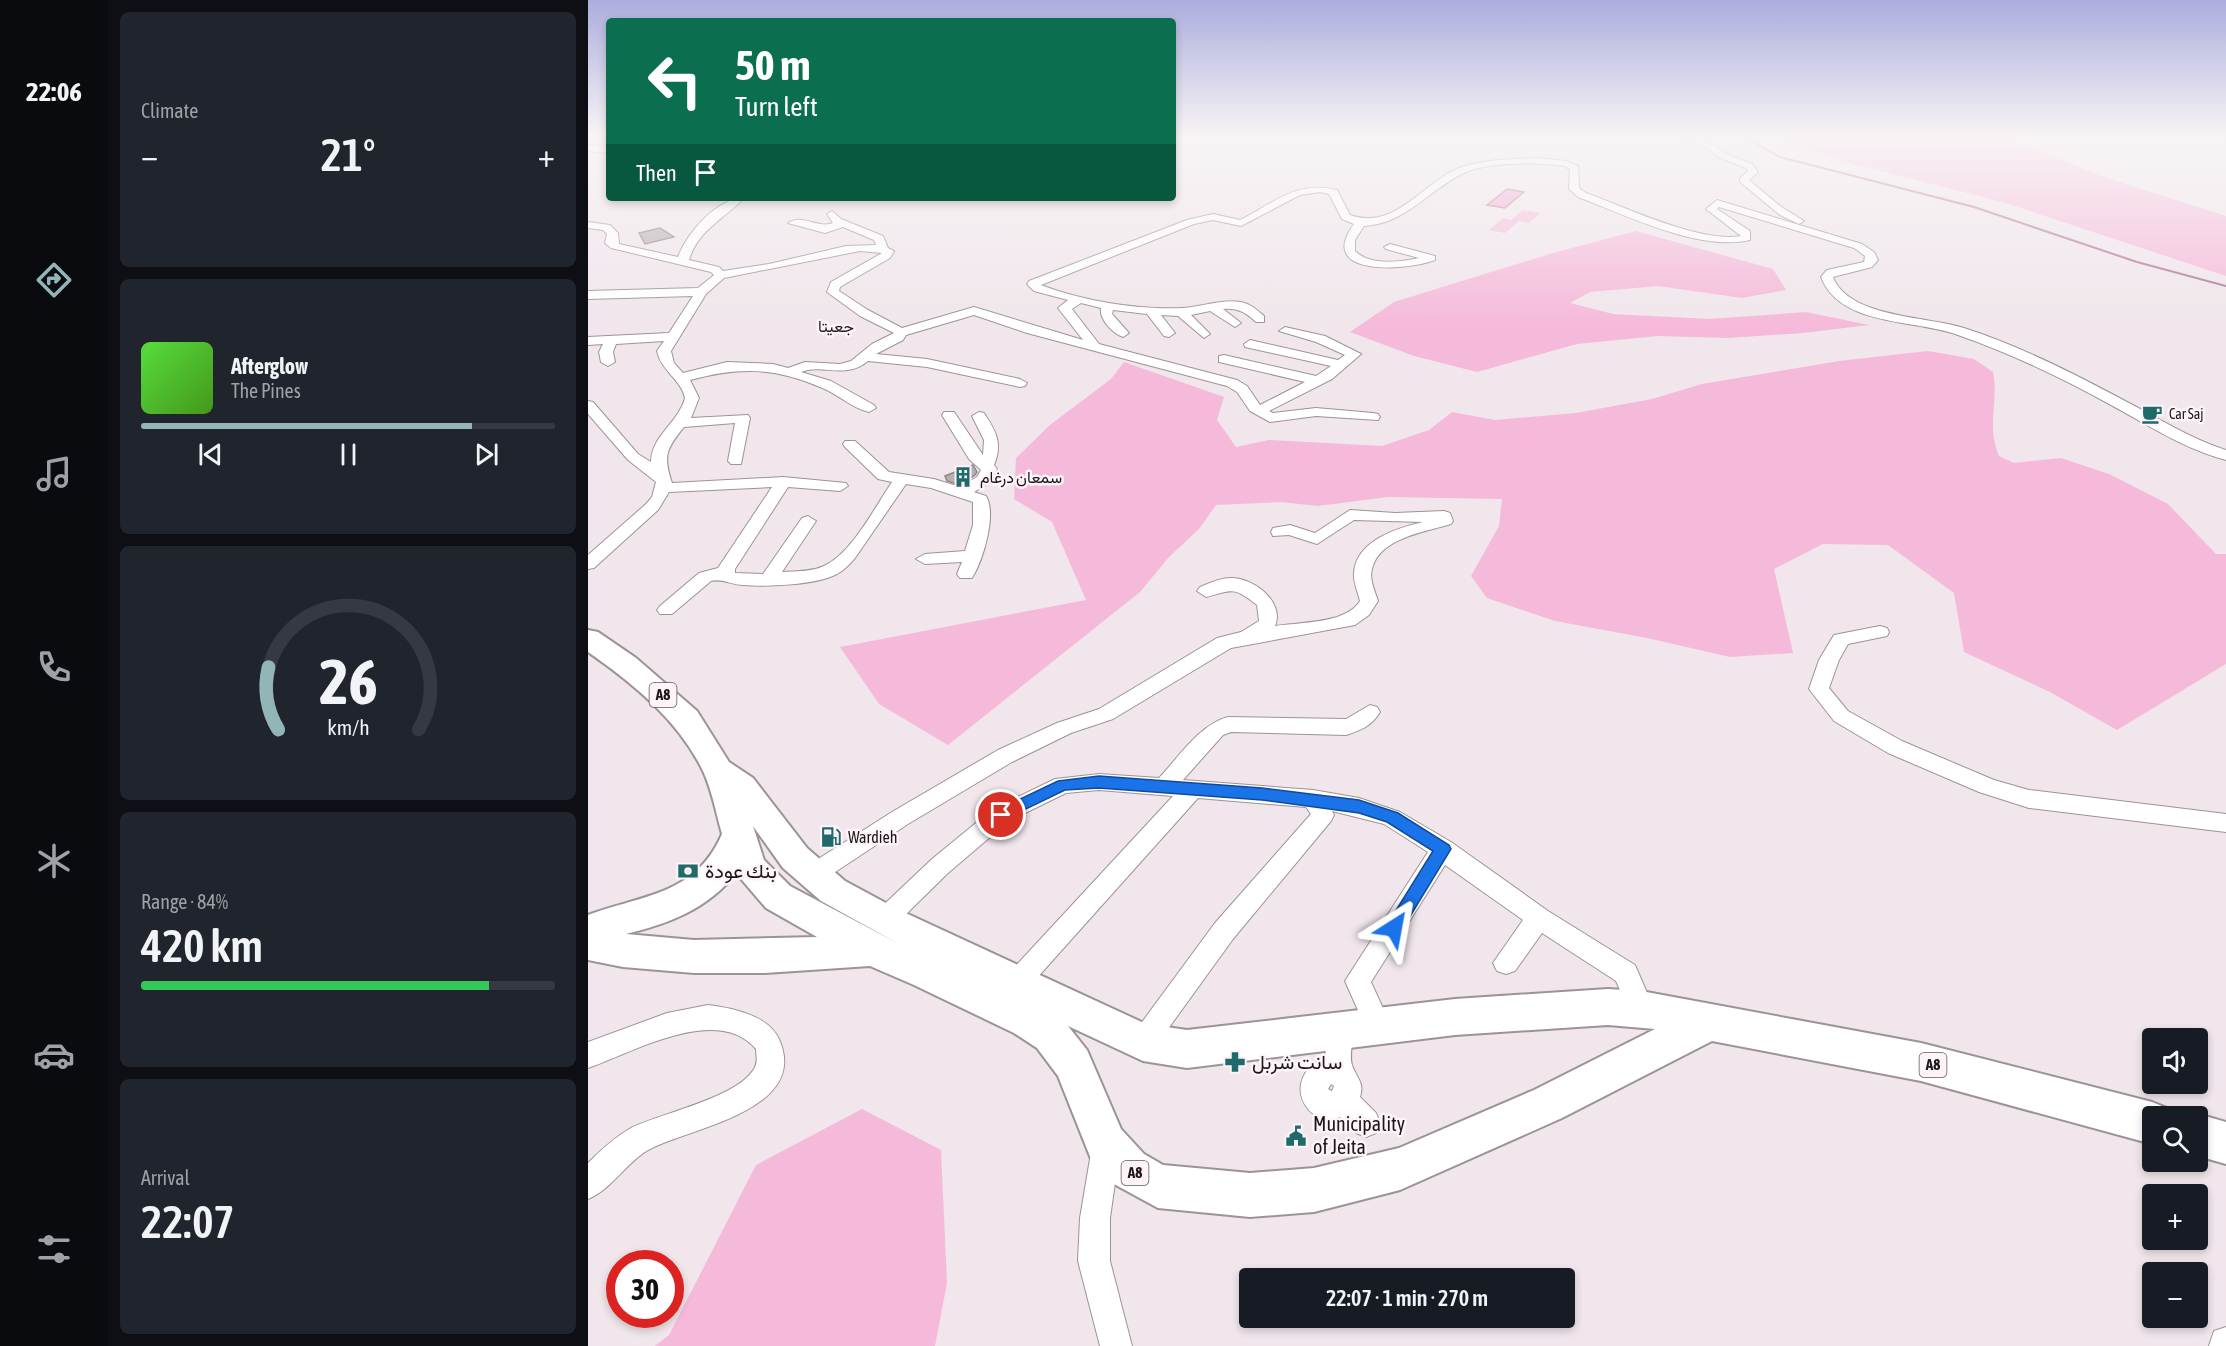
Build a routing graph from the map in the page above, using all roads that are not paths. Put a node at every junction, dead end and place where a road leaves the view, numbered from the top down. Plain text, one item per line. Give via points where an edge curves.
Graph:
1 (1282, 199) edge
2 (1337, 199) edge
3 (1421, 199) edge
4 (1593, 199) edge
5 (1769, 199) edge
6 (735, 201) edge
7 (832, 214) dead end
8 (1360, 222) junction
9 (794, 223) dead end
10 (844, 224) junction
11 (588, 225) edge
12 (1847, 242) junction
13 (1390, 247) dead end
14 (686, 249) junction
15 (883, 250) junction
16 (663, 259) junction
17 (682, 263) junction
18 (720, 275) junction
19 (700, 292) junction
20 (588, 296) edge
21 (1078, 300) junction
22 (1107, 306) junction
23 (1212, 307) junction
24 (1152, 312) junction
25 (1181, 312) junction
26 (1260, 319) dead end
27 (1235, 323) dead end
28 (1285, 331) dead end
29 (901, 332) junction
30 (1123, 333) dead end
31 (1169, 333) dead end
32 (1204, 334) dead end
33 (671, 337) junction
34 (610, 340) junction
35 (588, 341) edge
36 (1250, 344) dead end
37 (1093, 345) junction
38 (866, 357) junction
39 (1224, 359) dead end
40 (608, 362) dead end
41 (1342, 365) junction
42 (790, 372) junction
43 (680, 378) junction
44 (1318, 381) junction
45 (1020, 383) dead end
46 (588, 405) edge
47 (869, 408) dead end
48 (1259, 411) junction
49 (949, 415) dead end
50 (979, 416) dead end
51 (1373, 417) dead end
52 (678, 423) junction
53 (850, 444) dead end
54 (2226, 455) edge
55 (736, 461) dead end
56 (986, 465) junction
57 (902, 479) junction
58 (662, 481) junction
59 (783, 482) junction
60 (840, 486) dead end
61 (963, 492) junction
62 (808, 521) dead end
63 (1279, 532) dead end
64 (972, 556) junction
65 (925, 559) dead end
66 (588, 564) edge
67 (725, 572) junction
68 (966, 574) dead end
69 (769, 578) junction
70 (1206, 591) dead end
71 (666, 610) dead end
72 (1880, 632) dead end
73 (1248, 636) junction
74 (588, 639) edge
75 (1370, 712) dead end
76 (718, 770) junction
77 (1164, 787) junction
78 (1193, 789) junction
79 (1313, 799) junction
80 (2226, 824) edge
81 (1443, 849) junction
82 (744, 851) junction
83 (803, 867) junction
84 (1539, 918) junction
85 (588, 931) edge
86 (878, 935) junction
87 (588, 944) edge
88 (1506, 963) dead end
89 (1018, 981) junction
90 (1641, 1010) junction
91 (1709, 1022) junction
92 (1378, 1026) junction
93 (1341, 1030) junction
94 (1143, 1042) junction
95 (1649, 1054) junction
96 (588, 1055) edge
97 (2142, 1120) edge
98 (1366, 1124) dead end
99 (2208, 1138) edge
100 (2226, 1143) edge
101 (1106, 1144) junction
102 (588, 1184) edge
103 (1116, 1346) edge

1 - 21 street via 1243,223 1213,217 1191,222 1033,284
2 - 8 street via 1346,217
3 - 8 street via 1378,222
4 - 12 street via 1725,242 1739,242 1746,238 1746,233 1711,208 1717,203
5 - 12 street via 1783,214
6 - 14 street via 710,220
7 - 10 street
8 - 13 street via 1348,244 1352,255 1361,261 1403,263 1431,258
9 - 10 street via 825,230
10 - 15 street via 879,238
11 - 16 street via 610,229 615,246
12 - 54 street via 1866,250 1872,260 1862,268 1827,275 1832,289 1845,302 1960,332 2081,384
14 - 16 street
14 - 17 street
15 - 18 street via 818,254 775,267
15 - 29 street via 889,253 835,285 833,292
16 - 17 street
17 - 18 street via 715,269
18 - 19 street
19 - 20 street
19 - 33 street
21 - 22 street
21 - 37 street via 1064,308
22 - 24 street
22 - 30 street via 1106,315
23 - 25 street
23 - 26 street via 1242,306
23 - 27 street
24 - 25 street
24 - 31 street
25 - 32 street
28 - 41 street via 1353,352
29 - 37 street via 974,311
29 - 38 street
33 - 34 street
33 - 43 street via 664,357
34 - 35 street
34 - 40 street
36 - 41 street
37 - 48 street via 1241,386
38 - 42 street via 848,367 805,366
38 - 45 street via 927,363
39 - 44 street
41 - 44 street
42 - 43 street via 727,366
42 - 47 street via 826,384
43 - 52 street via 692,396
44 - 48 street
46 - 58 street via 633,457
48 - 51 street via 1270,418 1316,412
49 - 56 street via 974,456
50 - 56 street via 993,444
52 - 55 street via 743,418
52 - 58 street via 657,461
53 - 57 street via 884,476
56 - 61 street via 986,476
57 - 61 street
57 - 69 street via 841,564 815,574
58 - 59 street
58 - 66 street via 652,507
59 - 60 street
59 - 67 street
61 - 64 street via 977,497 984,506
62 - 69 street
63 - 73 street via 1290,530 1312,545 1350,515 1444,516 1445,521 1411,530 1372,553 1363,570 1369,602 1364,611 1348,621
64 - 65 street
64 - 68 street
67 - 69 street via 731,578
67 - 71 street via 705,578
70 - 73 street via 1228,582 1236,583 1265,602 1267,624
72 - 80 street via 1840,639 1819,689 1841,716 1895,747 1987,786 2029,799
73 - 83 street via 1214,649 1106,714 1064,728 1005,756 900,818
74 - 76 highway, A8 via 626,665 686,718
75 - 77 street via 1357,724 1346,727 1228,724 1216,730
76 - 82 highway, A8
76 - 83 highway, A8 via 742,787
77 - 78 street
77 - 86 street via 1080,783 1044,792 1001,815 940,866
78 - 79 street
78 - 89 street
79 - 81 street via 1392,818
79 - 94 street via 1323,815 1224,931
81 - 84 street
81 - 92 street via 1358,981
82 - 83 highway via 778,867
82 - 85 highway via 709,879 660,909
82 - 86 highway, A8 via 778,897
83 - 86 highway, A8
84 - 88 street
84 - 90 street via 1626,973
86 - 87 highway via 725,958 638,954
86 - 89 highway, A8
86 - 101 highway, A8 via 927,972 1051,1035 1072,1064
89 - 94 highway, A8
90 - 91 highway, A8
90 - 92 highway, A8 via 1608,1007
90 - 95 highway via 1655,1034
91 - 95 highway, A8
91 - 97 highway, A8 via 1921,1062
92 - 93 highway, A8
93 - 94 highway, A8 via 1187,1049
93 - 98 street via 1338,1072 1348,1088 1343,1100
95 - 101 highway, A8 via 1548,1104 1400,1168 1314,1191 1250,1195 1158,1186 1129,1169
96 - 102 street via 662,1026 699,1017 741,1023 759,1033 769,1046 770,1064 766,1077 741,1098 640,1139
99 - 100 highway
101 - 103 street via 1095,1218 1094,1261

